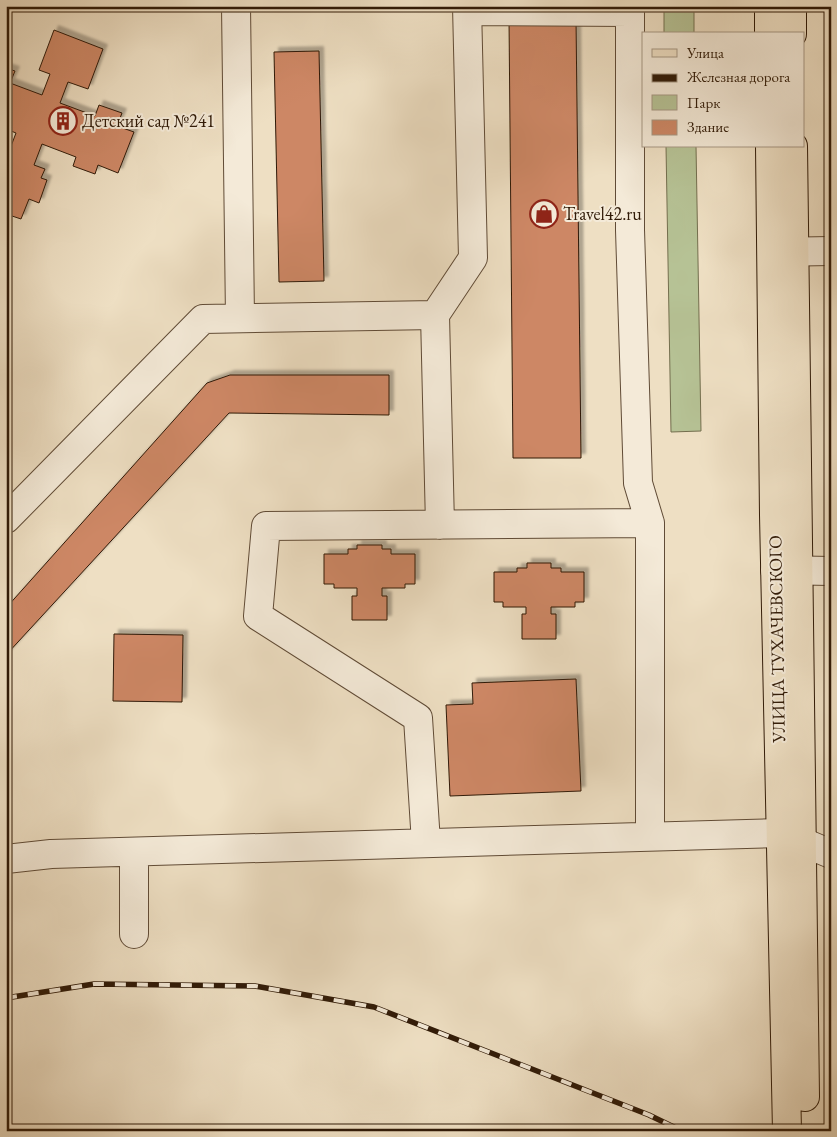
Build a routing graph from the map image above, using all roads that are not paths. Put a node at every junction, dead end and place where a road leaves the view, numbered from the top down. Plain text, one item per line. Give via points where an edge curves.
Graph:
1 (236, 6) edge
2 (769, 6) edge
3 (792, 6) edge
4 (468, 8) edge
5 (630, 9) edge
6 (769, 32) edge
7 (792, 32) edge
8 (770, 148) edge
9 (793, 148) edge
10 (831, 251) edge
11 (783, 252) junction
12 (435, 315) junction
13 (240, 318) junction
14 (6, 519) edge
15 (650, 522) junction
16 (440, 525) junction
17 (787, 570) junction
18 (831, 570) edge
19 (650, 836) junction
20 (791, 837) junction
21 (426, 843) junction
22 (134, 852) junction
23 (831, 854) edge
24 (6, 859) edge
25 (134, 934) dead end
26 (787, 1131) edge
27 (806, 1131) edge

1 - 13 street
2 - 6 main road
3 - 7 main road
4 - 5 street
4 - 12 street via 473,258
5 - 15 street via 630,230 638,482
8 - 11 main road, УЛИЦА ТУХАЧЕВСКОГО
9 - 11 main road, УЛИЦА ТУХАЧЕВСКОГО
10 - 11 street
11 - 17 main road, УЛИЦА ТУХАЧЕВСКОГО
12 - 13 street
12 - 16 street
13 - 14 street via 203,319
15 - 16 street
15 - 19 street
16 - 21 street via 266,526 258,616 418,718
17 - 18 street
17 - 20 main road, УЛИЦА ТУХАЧЕВСКОГО
19 - 20 street
19 - 21 street
20 - 23 street
20 - 26 main road, УЛИЦА ТУХАЧЕВСКОГО
20 - 27 main road, УЛИЦА ТУХАЧЕВСКОГО
21 - 22 street
22 - 24 street via 51,854
22 - 25 street

